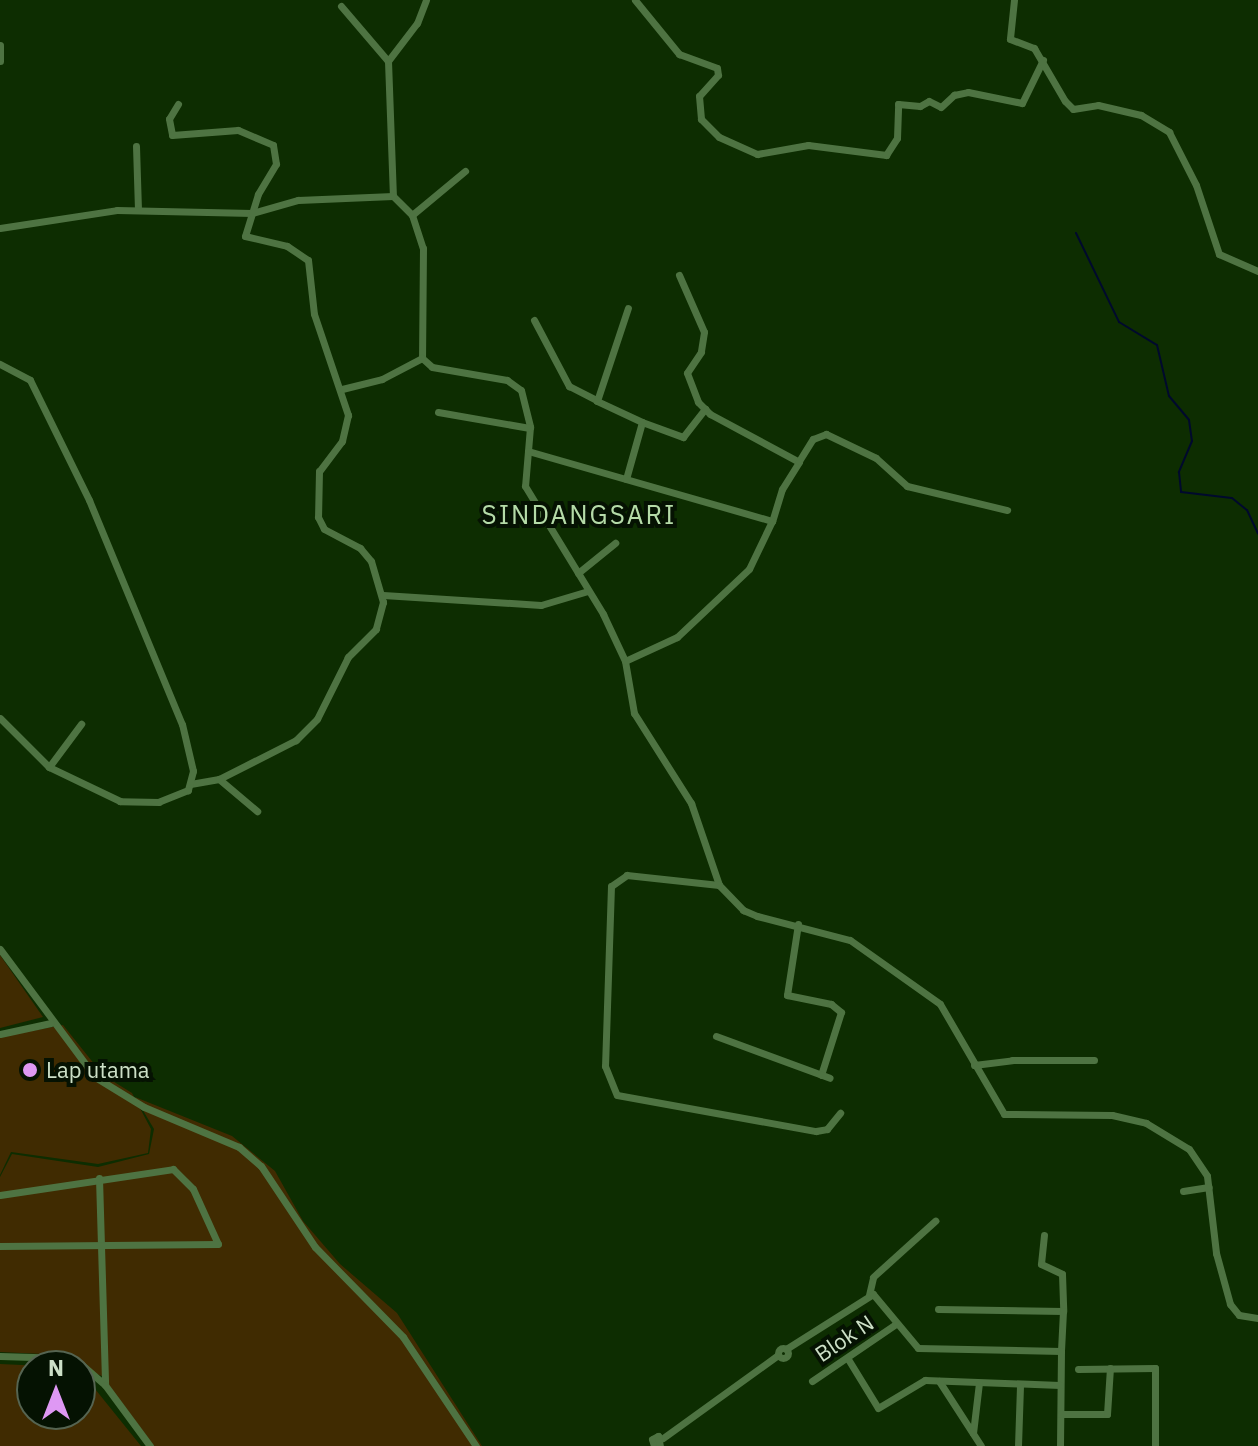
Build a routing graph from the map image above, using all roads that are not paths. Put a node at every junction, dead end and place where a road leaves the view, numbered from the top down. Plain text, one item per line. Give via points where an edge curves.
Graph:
1 (426, 0) edge
2 (635, 0) edge
3 (1014, 0) edge
4 (341, 6) dead end
5 (0, 45) edge
6 (0, 61) edge
7 (388, 61) junction
8 (1044, 62) junction
9 (178, 104) dead end
10 (136, 146) dead end
11 (465, 171) dead end
12 (393, 196) junction
13 (138, 209) junction
14 (252, 213) junction
15 (412, 215) junction
16 (0, 228) edge
17 (1258, 271) edge
18 (679, 275) dead end
19 (628, 308) dead end
20 (534, 320) dead end
21 (422, 358) junction
22 (0, 364) edge
23 (342, 389) junction
24 (597, 400) junction
25 (705, 409) junction
26 (438, 412) dead end
27 (642, 422) junction
28 (530, 428) junction
29 (528, 451) junction
30 (799, 461) junction
31 (626, 479) junction
32 (1007, 510) dead end
33 (772, 521) junction
34 (615, 543) dead end
35 (578, 573) junction
36 (588, 591) junction
37 (383, 595) junction
38 (625, 661) junction
39 (0, 718) edge
40 (81, 724) dead end
41 (49, 767) junction
42 (219, 779) junction
43 (190, 784) junction
44 (257, 811) dead end
45 (719, 885) junction
46 (798, 924) junction
47 (0, 949) edge
48 (51, 1023) junction
49 (0, 1034) edge
50 (716, 1036) dead end
51 (1094, 1060) dead end
52 (974, 1065) junction
53 (821, 1075) junction
54 (830, 1078) dead end
55 (840, 1113) dead end
56 (99, 1178) junction
57 (1209, 1187) junction
58 (1183, 1191) dead end
59 (0, 1195) edge
60 (935, 1221) dead end
61 (1044, 1235) dead end
62 (103, 1244) junction
63 (0, 1246) edge
64 (869, 1295) junction
65 (938, 1309) dead end
66 (1063, 1311) junction
67 (1258, 1318) edge
68 (896, 1324) junction
69 (1061, 1351) junction
70 (0, 1356) edge
71 (848, 1359) junction
72 (1110, 1368) junction
73 (1078, 1369) dead end
74 (812, 1381) dead end
75 (939, 1381) junction
76 (979, 1383) junction
77 (105, 1385) junction
78 (1020, 1385) junction
79 (1060, 1385) junction
80 (1061, 1414) junction
81 (973, 1433) junction
82 (657, 1444) edge
83 (150, 1446) edge
84 (476, 1446) edge
85 (981, 1446) edge
86 (1018, 1446) edge
87 (1060, 1446) edge
88 (1155, 1446) edge

1 - 7 street via 412,31
2 - 8 street via 679,54 717,68 718,75 699,96 701,119 719,137 757,154 808,145 886,155 897,138 898,104 920,106 929,101 941,107 954,95 968,92 1022,103
3 - 8 street via 1010,39 1034,48
4 - 7 street
5 - 6 street
7 - 12 street
8 - 17 street via 1073,109 1098,105 1123,110 1169,132 1196,185 1219,254
9 - 14 street via 169,119 172,135 238,130 273,145 276,164
10 - 13 street
11 - 15 street
12 - 14 street via 298,200
12 - 15 street
13 - 14 street
13 - 16 street
14 - 23 street via 248,240 287,246 308,260 314,314 329,371
15 - 21 street via 423,248
18 - 25 street via 704,332 701,352 687,373
19 - 24 street
20 - 24 street via 569,386
21 - 23 street via 382,379
21 - 28 street via 432,367 514,383 528,403
22 - 43 street via 30,380 89,500 182,724 193,771
23 - 37 street via 347,425 319,471 318,517 324,529 360,548 371,561
24 - 27 street via 602,407
25 - 27 street via 683,437
25 - 30 street
26 - 28 street
27 - 31 street
28 - 29 street
29 - 31 street
29 - 35 street via 525,486
30 - 32 street via 813,439 826,434 876,458 907,486
30 - 33 street via 782,489
31 - 33 street
33 - 38 street via 739,579 677,637
34 - 35 street
35 - 36 street
36 - 37 street via 541,605
36 - 38 street
37 - 42 street via 379,624 348,657 317,719 296,740
38 - 45 street via 634,713 691,803
39 - 41 street
40 - 41 street
41 - 43 street via 141,805 178,797
42 - 43 street
42 - 44 street
45 - 46 street via 743,910
45 - 55 street via 627,875 611,886 605,1066 617,1095 816,1131 827,1129
46 - 52 street via 850,940 940,1004
46 - 53 street via 787,995 831,1004 841,1012
47 - 48 street
48 - 49 street
48 - 84 street via 108,1087 239,1147 261,1166 315,1247 403,1337
50 - 53 street
51 - 52 street via 1021,1059
52 - 57 street via 1004,1114 1089,1113 1146,1123 1198,1158
53 - 54 street
56 - 59 street
56 - 62 street
56 - 62 street via 178,1171 193,1189 218,1244
57 - 58 street
57 - 67 street via 1216,1253 1230,1304 1239,1315
60 - 64 street via 873,1277
61 - 66 street via 1041,1264 1060,1270
62 - 63 street
62 - 77 street
64 - 68 street via 878,1297
64 - 82 street
65 - 66 street
66 - 69 street
68 - 69 street via 918,1348
68 - 71 street, Blok N
69 - 79 street
70 - 77 street via 66,1358
71 - 74 street, Blok N
71 - 75 street via 878,1408 916,1383
72 - 73 street
72 - 80 street via 1107,1414
72 - 88 street via 1155,1368
75 - 76 street
75 - 81 street
76 - 78 street
76 - 81 street
77 - 83 street
78 - 79 street
78 - 86 street
79 - 80 street
80 - 87 street
81 - 85 street

